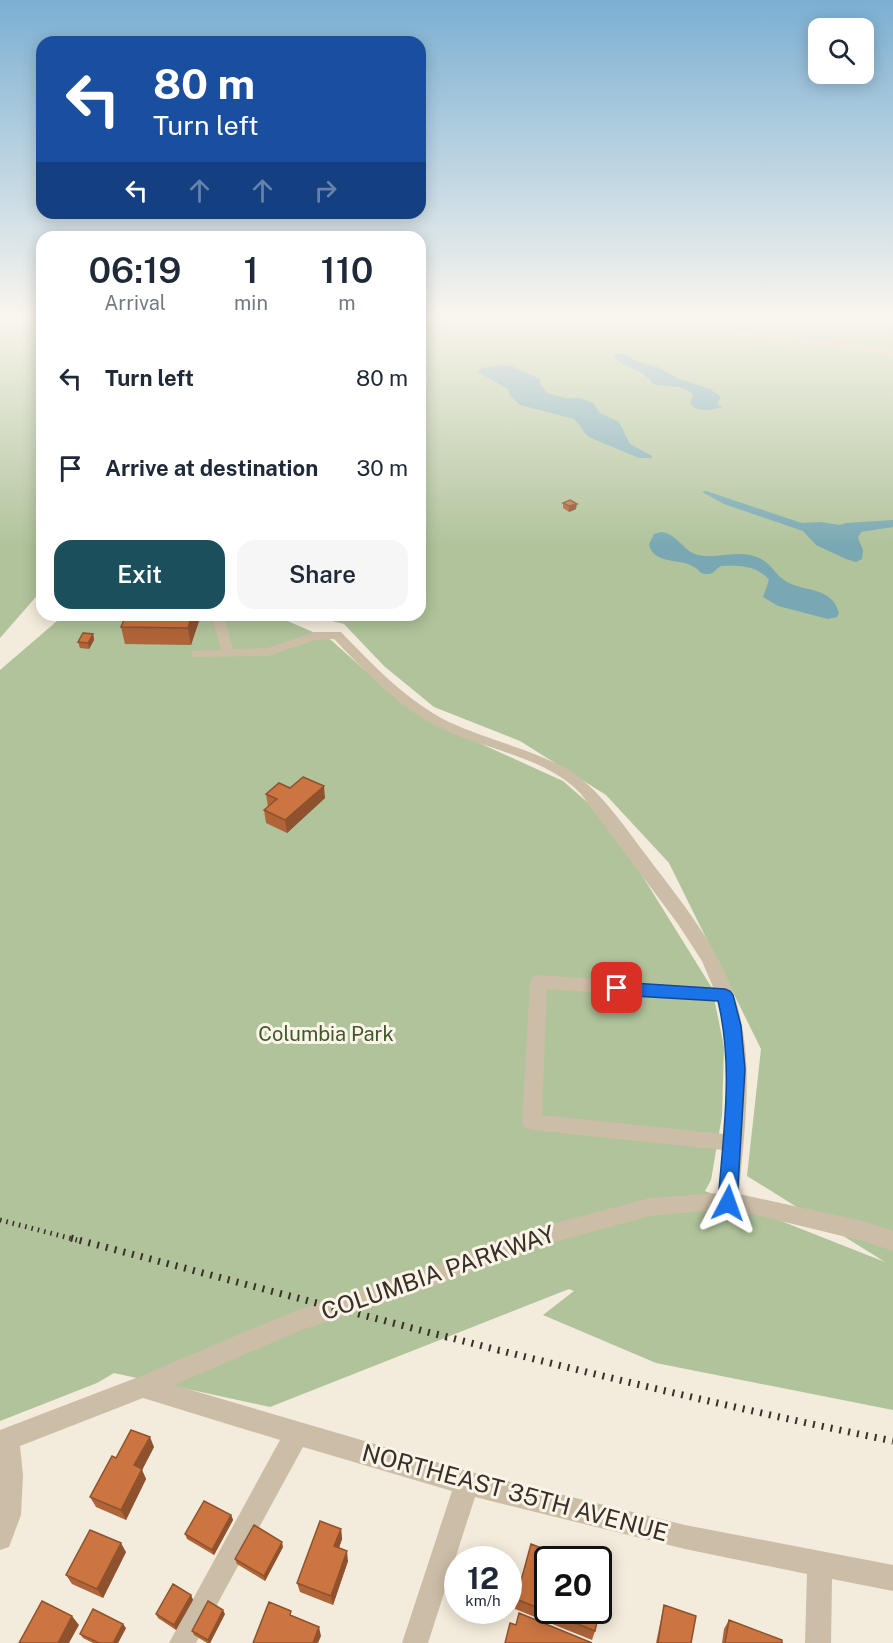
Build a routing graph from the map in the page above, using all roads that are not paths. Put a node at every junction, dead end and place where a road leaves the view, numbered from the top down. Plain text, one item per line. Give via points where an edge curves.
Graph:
1 (219, 621) dead end
2 (228, 653) junction
3 (197, 654) dead end
4 (725, 995) junction
5 (732, 1143) junction
6 (728, 1203) junction
7 (893, 1241) edge
8 (143, 1387) junction
9 (297, 1434) junction
10 (4, 1440) edge
11 (467, 1483) junction
12 (0, 1538) edge
13 (820, 1564) junction
14 (893, 1578) edge
15 (182, 1643) edge
16 (415, 1643) edge
17 (818, 1643) edge

1 - 2 street
2 - 3 street
2 - 4 street via 268,652 315,636 338,635 377,677 419,711 580,783 687,923
4 - 5 street via 737,1069
4 - 5 street via 539,982 532,1122
5 - 6 street
6 - 7 street, COLUMBIA PARKWAY via 863,1230
6 - 8 street, COLUMBIA PARKWAY via 650,1207 517,1243 440,1274 297,1321
8 - 9 street, NORTHEAST 35TH AVENUE
8 - 10 street, COLUMBIA PARKWAY
9 - 11 street, NORTHEAST 35TH AVENUE
9 - 15 street
10 - 12 street via 11,1475 9,1515
11 - 13 street, NORTHEAST 35TH AVENUE via 685,1537
11 - 16 street
13 - 14 street, NORTHEAST 35TH AVENUE
13 - 17 street

